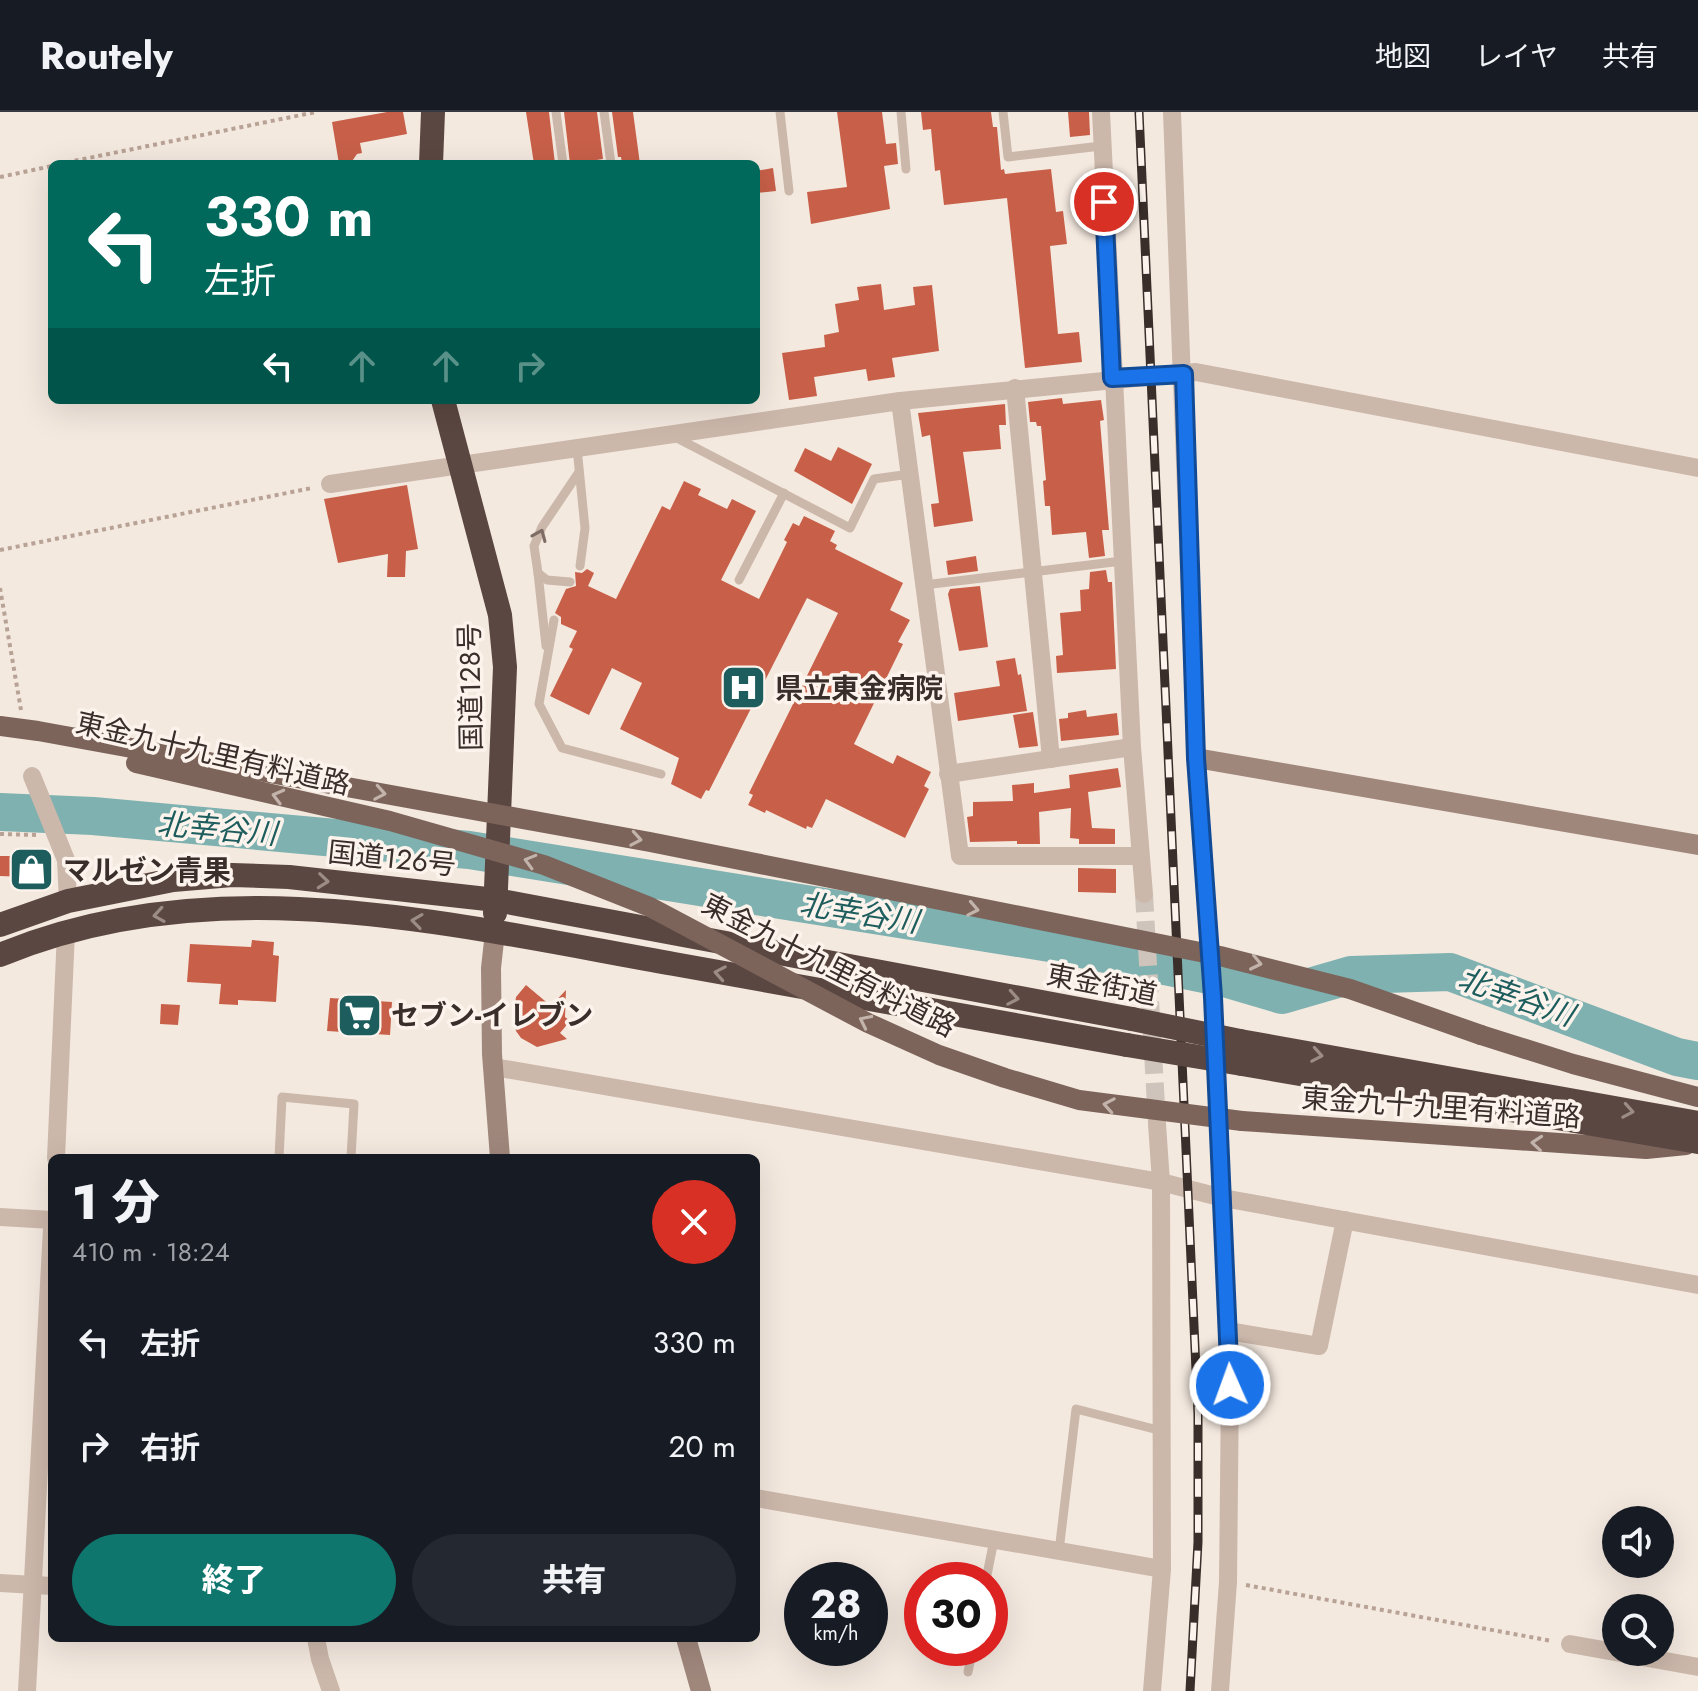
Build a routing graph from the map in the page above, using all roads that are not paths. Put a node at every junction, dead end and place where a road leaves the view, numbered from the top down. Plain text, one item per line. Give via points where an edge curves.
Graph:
1 (433, 112) edge
2 (556, 112) edge
3 (604, 112) edge
4 (780, 112) edge
5 (901, 112) edge
6 (1003, 112) edge
7 (1101, 112) edge
8 (1172, 112) edge
9 (1101, 146) junction
10 (431, 160) edge
11 (562, 160) edge
12 (610, 160) edge
13 (906, 169) dead end
14 (789, 191) dead end
15 (1184, 374) junction
16 (1112, 378) junction
17 (1015, 388) junction
18 (900, 401) junction
19 (444, 404) edge
20 (670, 434) junction
21 (577, 448) junction
22 (459, 464) junction
23 (1698, 468) edge
24 (579, 472) junction
25 (910, 474) junction
26 (330, 484) road end
27 (784, 493) junction
28 (1122, 561) junction
29 (580, 566) dead end
30 (1033, 572) junction
31 (538, 573) junction
32 (739, 580) dead end
33 (570, 582) dead end
34 (924, 585) junction
35 (554, 620) dead end
36 (548, 657) junction
37 (0, 726) edge
38 (0, 735) edge
39 (1132, 747) junction
40 (1196, 758) junction
41 (1051, 759) junction
42 (661, 774) dead end
43 (948, 774) junction
44 (32, 776) dead end
45 (1698, 845) edge
46 (1139, 856) junction
47 (1144, 894) tunnel mouth
48 (496, 900) junction
49 (68, 901) junction
50 (0, 925) edge
51 (66, 932) junction
52 (495, 932) junction
53 (0, 955) edge
54 (1241, 1052) junction
55 (494, 1067) junction
56 (1698, 1097) edge
57 (1698, 1123) edge
58 (1157, 1124) tunnel mouth
59 (1698, 1143) edge
60 (56, 1154) edge
61 (279, 1154) edge
62 (351, 1154) edge
63 (500, 1154) edge
64 (1161, 1182) junction
65 (1223, 1198) junction
66 (0, 1217) edge
67 (48, 1220) edge
68 (1345, 1220) junction
69 (1698, 1285) edge
70 (1228, 1331) junction
71 (48, 1391) edge
72 (1162, 1431) junction
73 (760, 1499) edge
74 (994, 1540) junction
75 (1059, 1551) junction
76 (990, 1562) edge
77 (1162, 1569) junction
78 (0, 1583) edge
79 (43, 1585) edge
80 (317, 1642) edge
81 (687, 1642) edge
82 (1570, 1644) road end
83 (969, 1666) edge
84 (1698, 1667) edge
85 (968, 1672) dead end
86 (27, 1691) edge
87 (331, 1691) edge
88 (701, 1691) edge
89 (1152, 1691) edge
90 (1220, 1691) edge

1 - 10 highway
2 - 11 lane
3 - 12 lane
4 - 14 lane
5 - 13 lane
6 - 9 lane via 1008,157
7 - 9 street
8 - 15 street
9 - 16 street
15 - 16 street
15 - 23 street via 1216,375
15 - 40 street
16 - 17 street
16 - 28 street
17 - 18 street
17 - 30 street
18 - 20 street
18 - 25 street
19 - 22 highway, 国道128号
20 - 21 street
20 - 27 lane
21 - 22 street
21 - 24 lane
22 - 26 street
22 - 48 highway, 国道128号 via 500,615 505,667
24 - 29 lane via 585,528
31 -> 24 lane via 534,546
25 - 27 lane via 874,479 850,528
25 - 34 street
27 - 32 lane
28 - 30 lane
28 - 39 street
30 - 34 lane
30 - 41 street
31 - 33 lane via 547,580
31 - 36 lane
34 - 43 street
35 - 36 lane
36 - 42 lane via 539,704 562,748
37 -> 56 main road, 東金九十九里有料道路, bridge via 650,842 1220,956 1350,989 1573,1064
59 -> 38 main road, 東金九十九里有料道路, bridge via 1646,1149 1242,1121 1079,1100 939,1055 781,979 650,907 544,865 219,780
39 - 41 street
39 - 46 street
40 - 45 street
40 - 65 street
41 - 43 street
43 - 46 street via 960,856
44 - 49 street via 66,860
46 - 47 street
49 -> 48 highway, 国道126号 via 173,880 232,875
48 - 52 highway, 国道128号
48 -> 54 highway, 東金街道, bridge via 1132,1019
49 - 50 highway, 国道126号
52 -> 51 highway, 国道126号 via 284,906 194,909
51 - 53 highway, 国道126号
51 - 60 street
54 -> 52 highway, 東金街道, bridge via 1127,1045
52 - 55 street
54 -> 57 highway, 東金街道
54 - 59 highway, 東金街道
55 - 63 street
55 - 64 street
58 - 64 street
61 - 62 lane via 282,1097 354,1104
64 - 65 street
64 - 72 street
65 - 68 street
65 - 70 street
66 - 67 street
68 - 69 street
68 - 70 street via 1319,1346
70 - 90 street via 1228,1582
71 - 79 street
72 - 75 lane via 1076,1409
72 - 77 street
73 - 74 street
74 - 75 street
74 - 76 lane
75 - 77 street
77 - 89 street
78 - 79 street
79 - 86 street
80 - 87 street
81 - 88 street
82 - 84 street
83 - 85 lane

